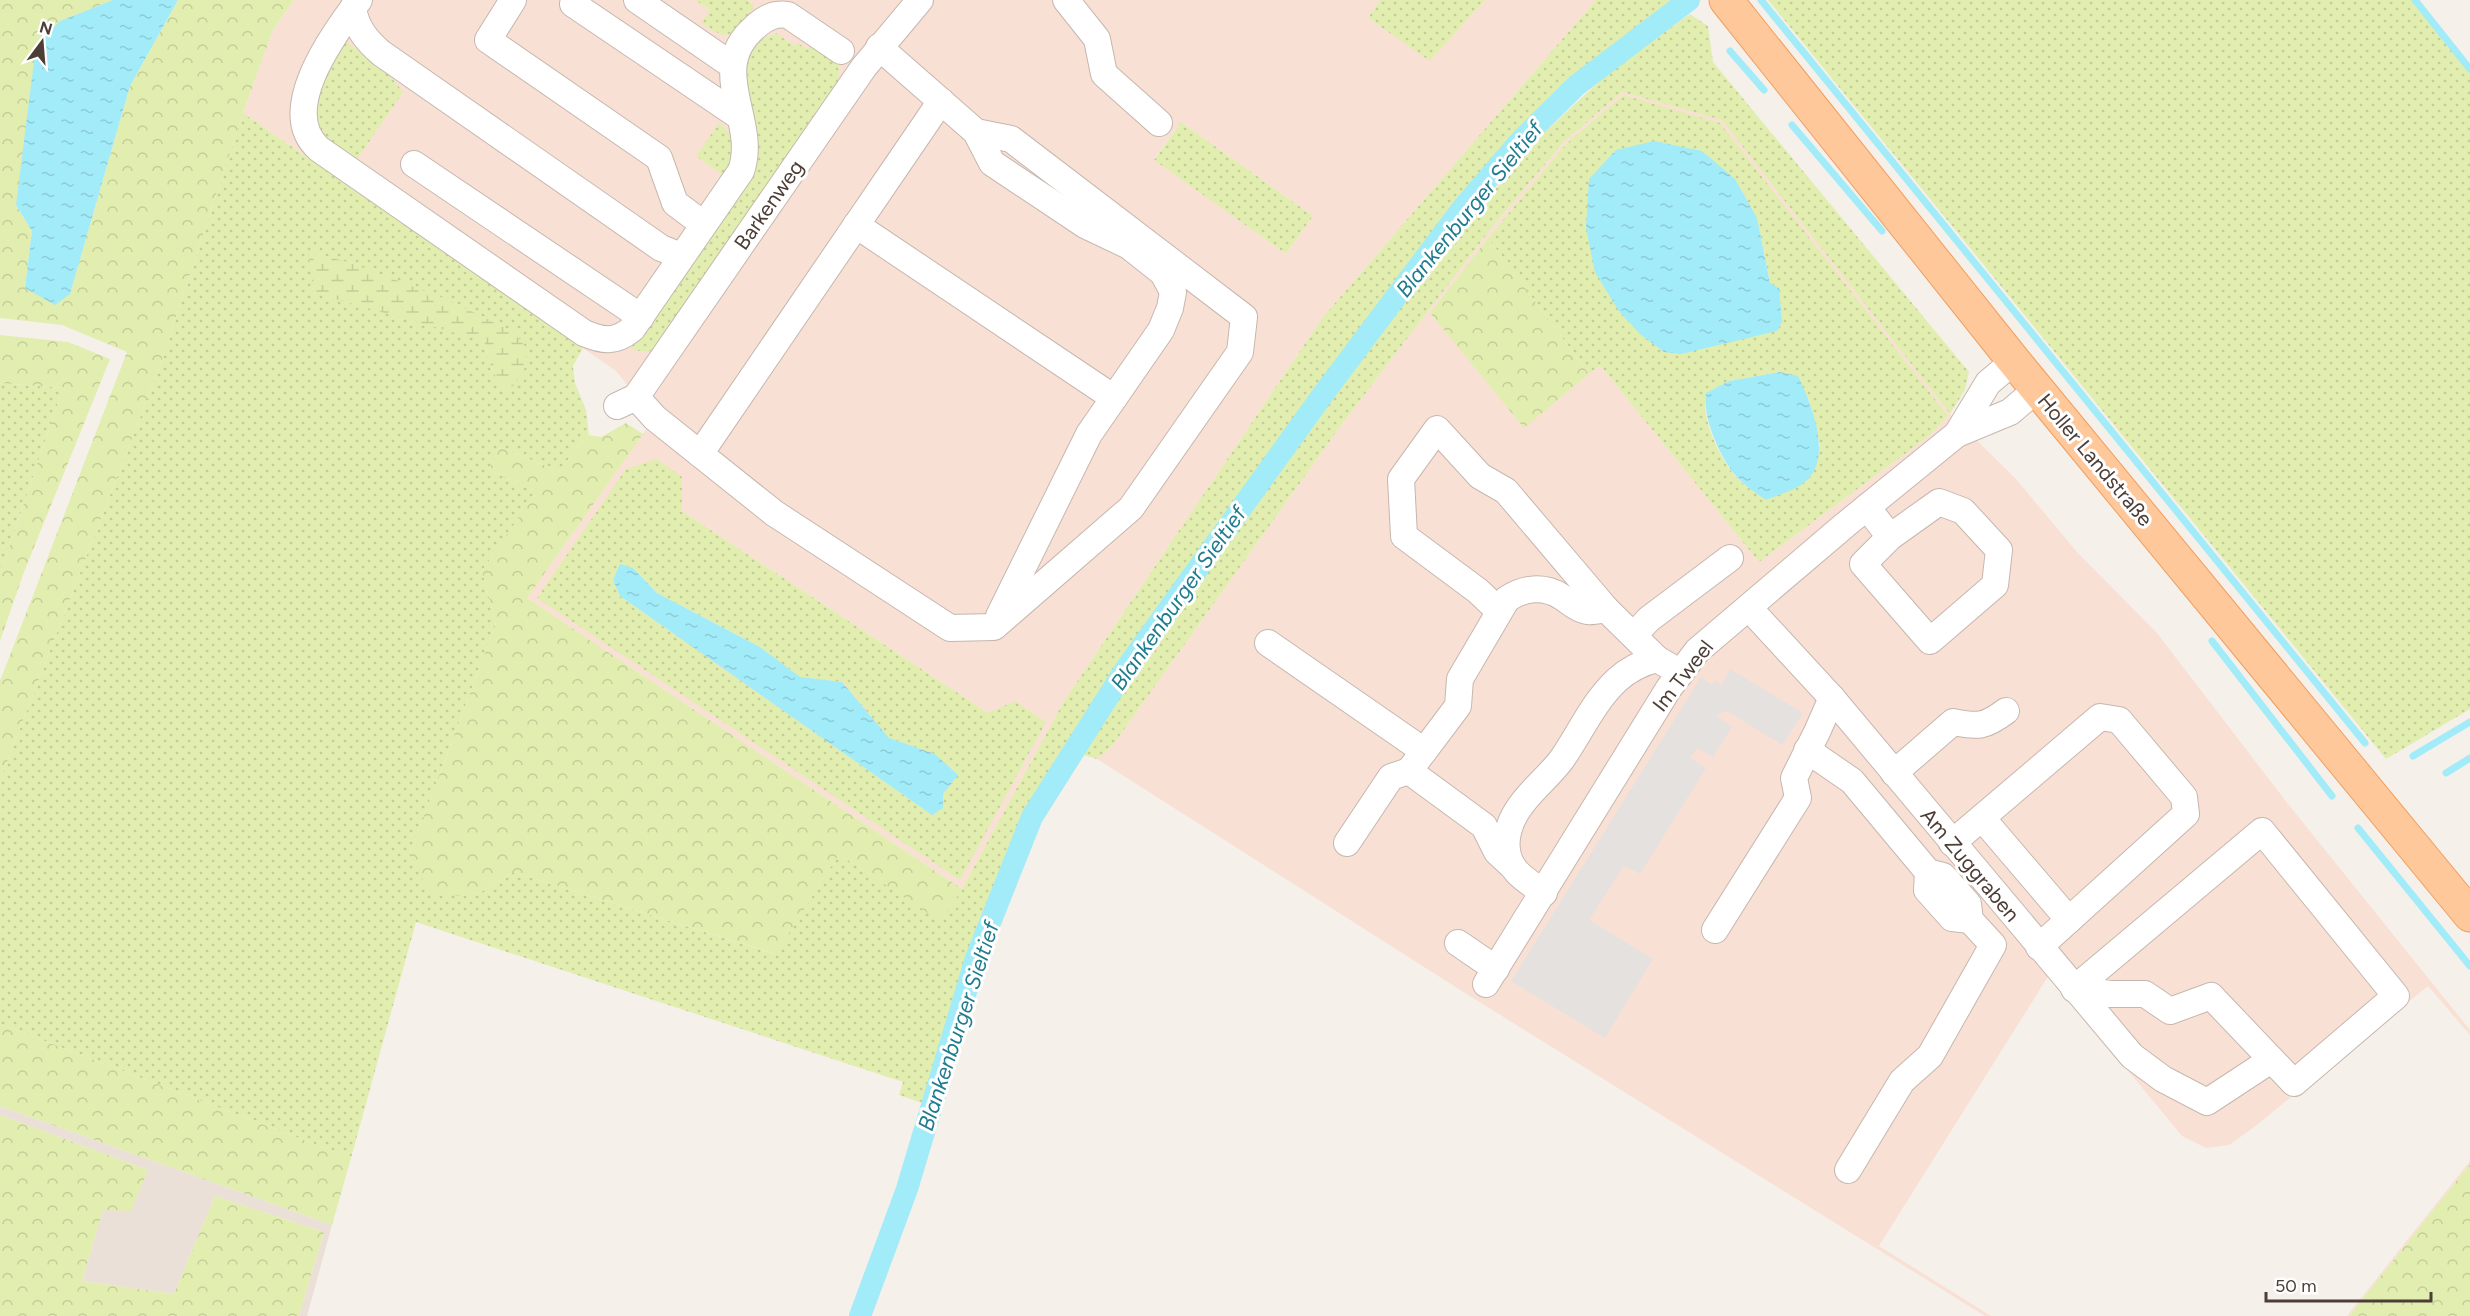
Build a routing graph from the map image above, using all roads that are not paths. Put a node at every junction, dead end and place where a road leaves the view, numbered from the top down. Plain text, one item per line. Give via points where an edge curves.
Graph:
1 (513, 0) edge
2 (637, 0) edge
3 (920, 0) edge
4 (1066, 0) edge
5 (1726, 0) edge
6 (573, 1) edge
7 (356, 4) edge
8 (785, 7) edge
9 (879, 47) junction
10 (841, 51) dead end
11 (733, 66) junction
12 (940, 101) junction
13 (740, 117) junction
14 (1159, 123) dead end
15 (976, 132) junction
16 (414, 164) dead end
17 (704, 224) junction
18 (856, 225) junction
19 (683, 253) junction
20 (641, 316) junction
21 (2014, 361) junction
22 (2037, 389) junction
23 (1114, 398) junction
24 (1957, 434) junction
25 (700, 454) junction
26 (1867, 507) junction
27 (1890, 537) junction
28 (1730, 558) dead end
29 (1749, 608) junction
30 (1606, 609) junction
31 (1499, 612) junction
32 (994, 627) junction
33 (1634, 635) junction
34 (1268, 643) dead end
35 (1657, 659) junction
36 (1681, 673) junction
37 (1832, 698) junction
38 (2006, 711) dead end
39 (1807, 750) junction
40 (1424, 751) junction
41 (1408, 771) junction
42 (1894, 773) junction
43 (1982, 818) junction
44 (1347, 843) dead end
45 (1952, 843) junction
46 (1510, 864) junction
47 (1544, 893) junction
48 (2470, 915) edge
49 (2069, 920) junction
50 (1715, 930) dead end
51 (1458, 944) dead end
52 (2039, 947) junction
53 (2074, 989) junction
54 (2271, 1060) junction
55 (1848, 1170) dead end

1 - 17 street via 488,40 659,158 675,203
2 - 11 street
3 - 9 street, Barkenweg
4 - 14 street via 1097,39 1104,74
5 - 21 main road, Holler Landstraße
6 - 13 street
7 - 19 street via 354,16 363,36 381,53 661,248
7 - 20 street via 324,50 306,96 304,124 315,145 584,333 614,340 632,329
8 - 10 street
8 - 11 street via 750,31 739,45
9 - 12 street
9 - 25 street, Barkenweg via 626,402 655,418
11 - 13 street
12 - 15 street
12 - 18 street
13 - 17 street via 743,165
15 - 23 street via 992,163 1085,225 1129,246 1164,273 1173,292 1170,308 1161,330
15 - 32 street via 1011,140 1244,317 1240,352 1131,508
16 - 20 street
17 - 19 street
18 - 23 street
18 - 25 street
19 - 20 street
21 - 22 main road, Holler Landstraße
21 - 24 street, Im Tweel via 1988,383
22 - 24 street, Im Tweel via 2010,412
22 - 48 main road, Holler Landstraße
23 - 32 street via 1089,434
24 - 26 street, Im Tweel
25 - 32 street via 774,513 950,628
26 - 27 street
26 - 29 street, Im Tweel
27 - 27 street via 1939,502 1963,511 1999,550 1995,585 1930,641 1863,564
28 - 33 street via 1648,619
29 - 36 street, Im Tweel via 1697,651
29 - 37 street, Am Zuggraben
30 - 31 street via 1587,611 1540,589 1516,593
30 - 31 street via 1506,491 1480,476 1437,429 1401,479 1404,536 1478,591
30 - 33 street
31 - 40 street via 1460,679 1458,706
33 - 35 street
34 - 40 street
35 - 36 street
35 - 46 street via 1631,668 1615,682 1560,761 1518,810 1509,828 1506,848
36 - 47 street, Im Tweel
37 - 39 street
37 - 42 street, Am Zuggraben
38 - 42 street via 1991,722 1976,726 1953,722
39 - 50 street via 1794,778 1798,798
39 - 55 street via 1852,781 1928,872 1942,876 1968,904 1970,920 1993,945 1930,1056 1902,1081
40 - 41 street
41 - 44 street via 1391,777
41 - 46 street via 1484,826 1497,852
42 - 45 street, Am Zuggraben
43 - 45 street
43 - 49 street
43 - 49 street via 2100,717 2119,720 2184,797 2186,814
45 - 52 street, Am Zuggraben
46 - 47 street
47 - 51 street, Im Tweel via 1491,976
49 - 52 street
52 - 53 street, Am Zuggraben
53 - 54 street via 2145,994 2170,1011 2211,996
53 - 54 street, Am Zuggraben via 2132,1056 2163,1079 2207,1102
53 - 54 street via 2262,831 2396,996 2294,1083

